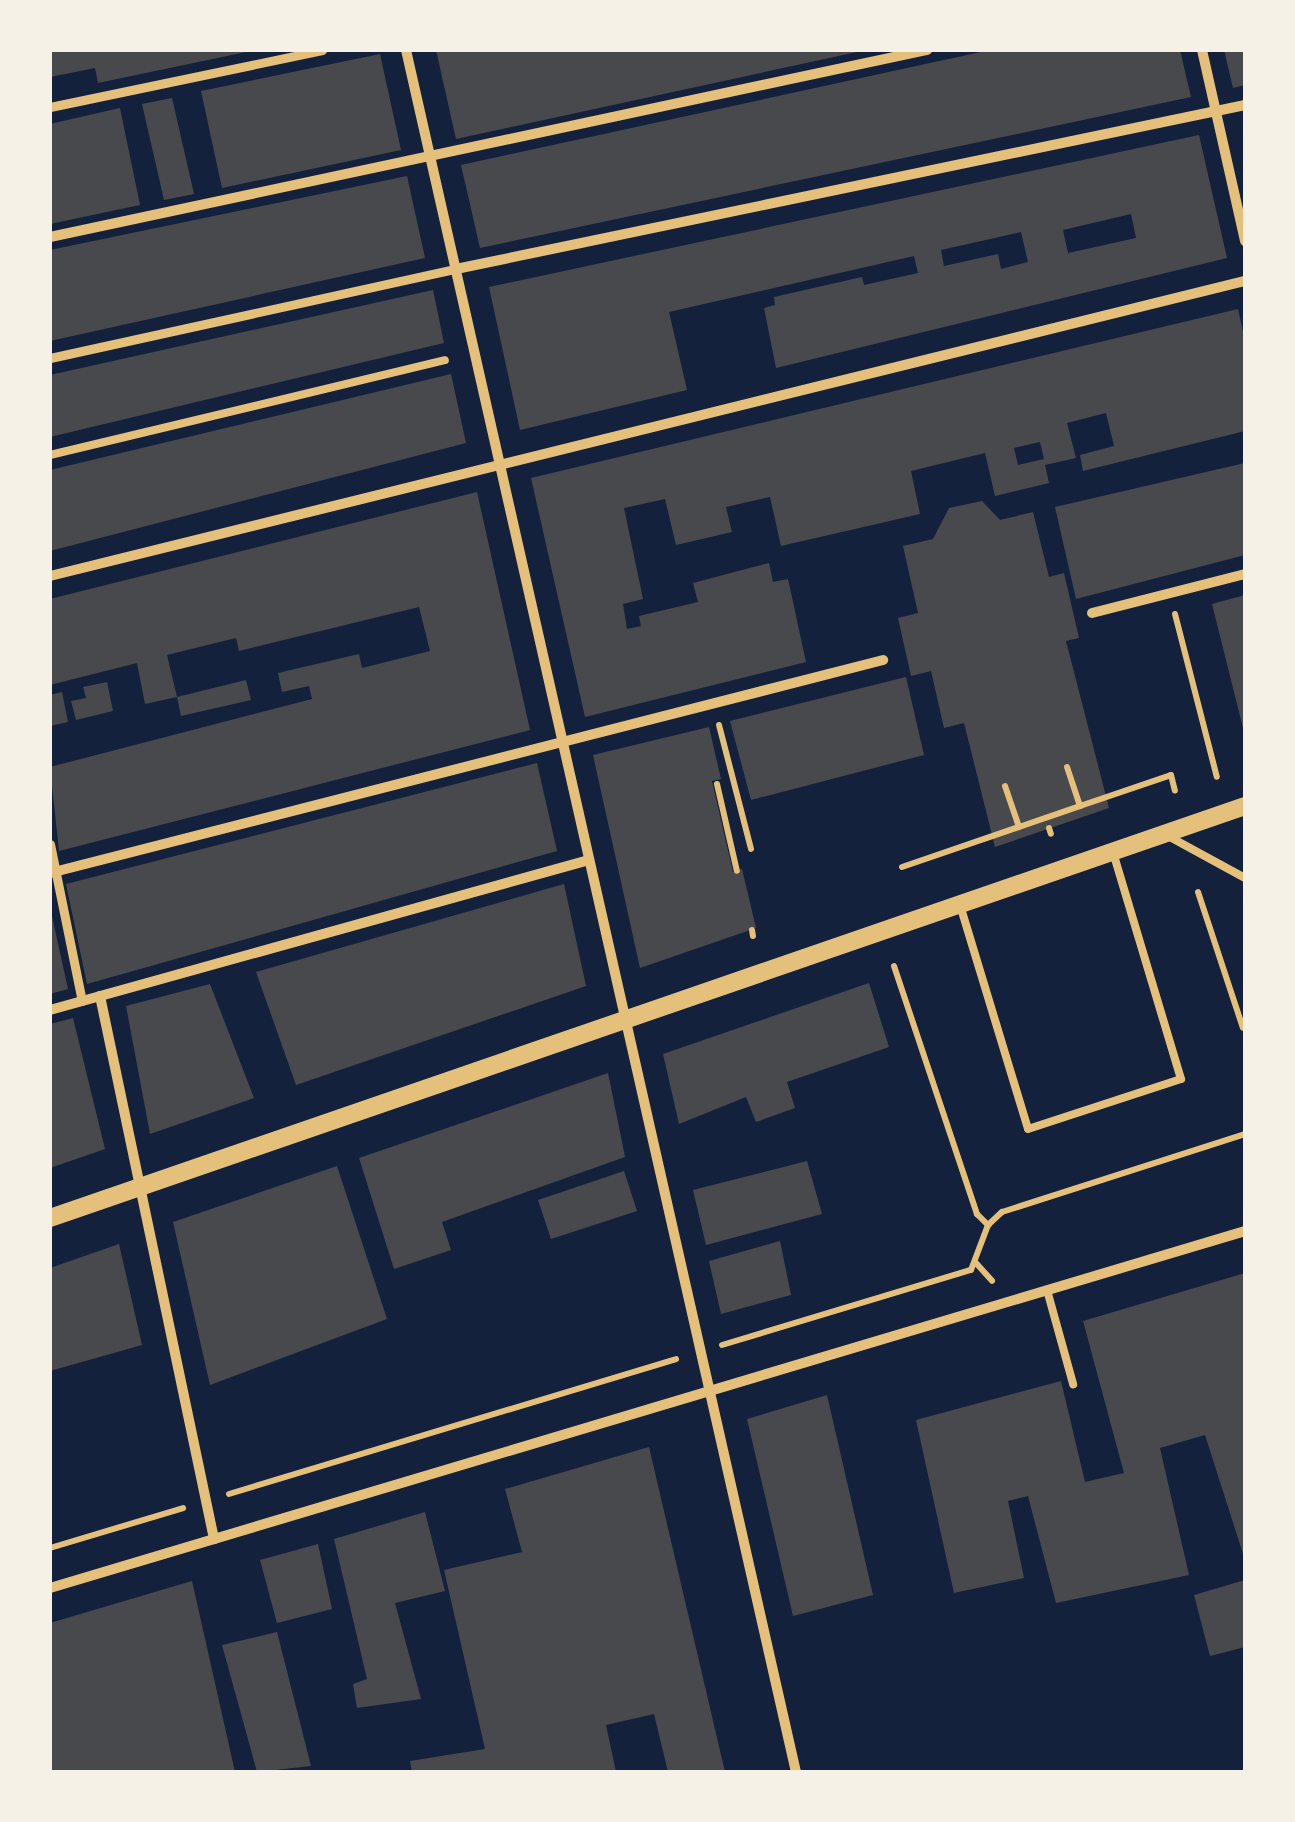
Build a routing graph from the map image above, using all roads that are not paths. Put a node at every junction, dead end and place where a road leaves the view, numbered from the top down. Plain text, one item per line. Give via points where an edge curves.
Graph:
1 (322, 50) edge
2 (406, 50) edge
3 (927, 50) edge
4 (1202, 50) edge
5 (1245, 105) edge
6 (50, 106) edge
7 (1216, 111) junction
8 (430, 158) junction
9 (50, 237) edge
10 (1245, 241) edge
11 (456, 269) junction
12 (1245, 281) edge
13 (50, 358) edge
14 (445, 360) dead end
15 (50, 455) edge
16 (499, 462) junction
17 (1245, 574) edge
18 (50, 576) edge
19 (1092, 613) dead end
20 (883, 660) dead end
21 (563, 742) junction
22 (1245, 806) edge
23 (1164, 834) junction
24 (50, 844) edge
25 (1112, 852) junction
26 (589, 860) junction
27 (52, 872) edge
28 (1245, 878) edge
29 (960, 905) junction
30 (100, 996) junction
31 (82, 1001) junction
32 (50, 1010) edge
33 (626, 1020) junction
34 (137, 1187) junction
35 (50, 1218) edge
36 (1245, 1231) edge
37 (1047, 1290) junction
38 (1073, 1384) dead end
39 (710, 1391) junction
40 (214, 1539) junction
41 (50, 1588) edge
42 (796, 1772) edge

1 - 6 street
2 - 8 street
3 - 8 street
4 - 7 street
5 - 7 street
7 - 10 street
7 - 11 street
8 - 9 street
8 - 11 street
11 - 13 street
11 - 16 street
12 - 16 street
14 - 15 lane
16 - 18 street
16 - 21 street
17 - 19 street
20 - 21 street
21 - 26 street
21 - 27 street
22 - 23 street
23 - 25 street
23 - 28 lane
24 - 27 street
25 - 29 street
25 - 29 lane via 1181,1079 1028,1128
26 - 30 street
26 - 33 street
27 - 31 street
29 - 33 street
30 - 31 street
30 - 34 street
31 - 32 street
33 - 34 street
33 - 39 street
34 - 35 street
34 - 40 street
36 - 37 street
37 - 38 lane
37 - 39 street
39 - 40 street
39 - 42 street
40 - 41 street

